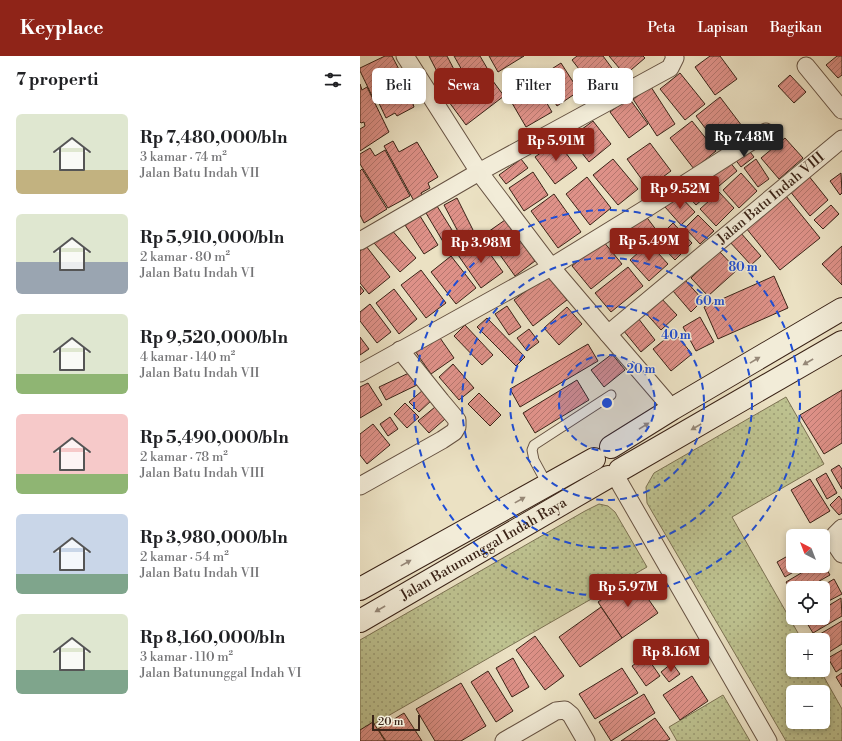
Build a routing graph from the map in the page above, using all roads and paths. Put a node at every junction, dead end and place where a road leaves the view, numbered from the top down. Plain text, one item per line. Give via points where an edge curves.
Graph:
1 (405, 56) edge
2 (672, 62) edge
3 (806, 66) dead end
4 (842, 110) edge
5 (766, 132) dead end
6 (842, 139) edge
7 (479, 172) junction
8 (360, 241) edge
9 (550, 267) junction
10 (842, 309) edge
11 (608, 334) junction
12 (842, 342) edge
13 (400, 350) junction
14 (360, 373) edge
15 (611, 395) dead end
16 (666, 401) junction
17 (603, 453) junction
18 (614, 474) junction
19 (547, 484) junction
20 (360, 486) edge
21 (842, 528) edge
22 (842, 554) edge
23 (360, 589) edge
24 (360, 621) edge
25 (504, 741) edge
26 (586, 741) edge
27 (768, 741) edge

1 - 7 street
2 - 7 street
3 - 4 street
5 - 9 street
6 - 11 street, Jalan Batu Indah VIII
7 - 8 street
7 - 9 street
9 - 11 street
9 - 13 street
16 -> 10 street, Jalan Batununggal Indah Raya
11 - 16 street
12 -> 18 street, Jalan Batununggal Indah Raya
13 - 14 street
13 - 20 street via 457,420 457,427 442,440
15 - 19 lane via 534,445 534,460
17 -> 16 street, Jalan Batununggal Indah Raya
17 - 18 street via 594,464 596,470 600,474
17 - 19 street, Jalan Batununggal Indah Raya
18 -> 24 street, Jalan Batununggal Indah Raya
18 - 27 street
23 -> 19 street, Jalan Batununggal Indah Raya
21 - 22 street via 835,535 836,545
25 - 26 street via 556,711 565,710

